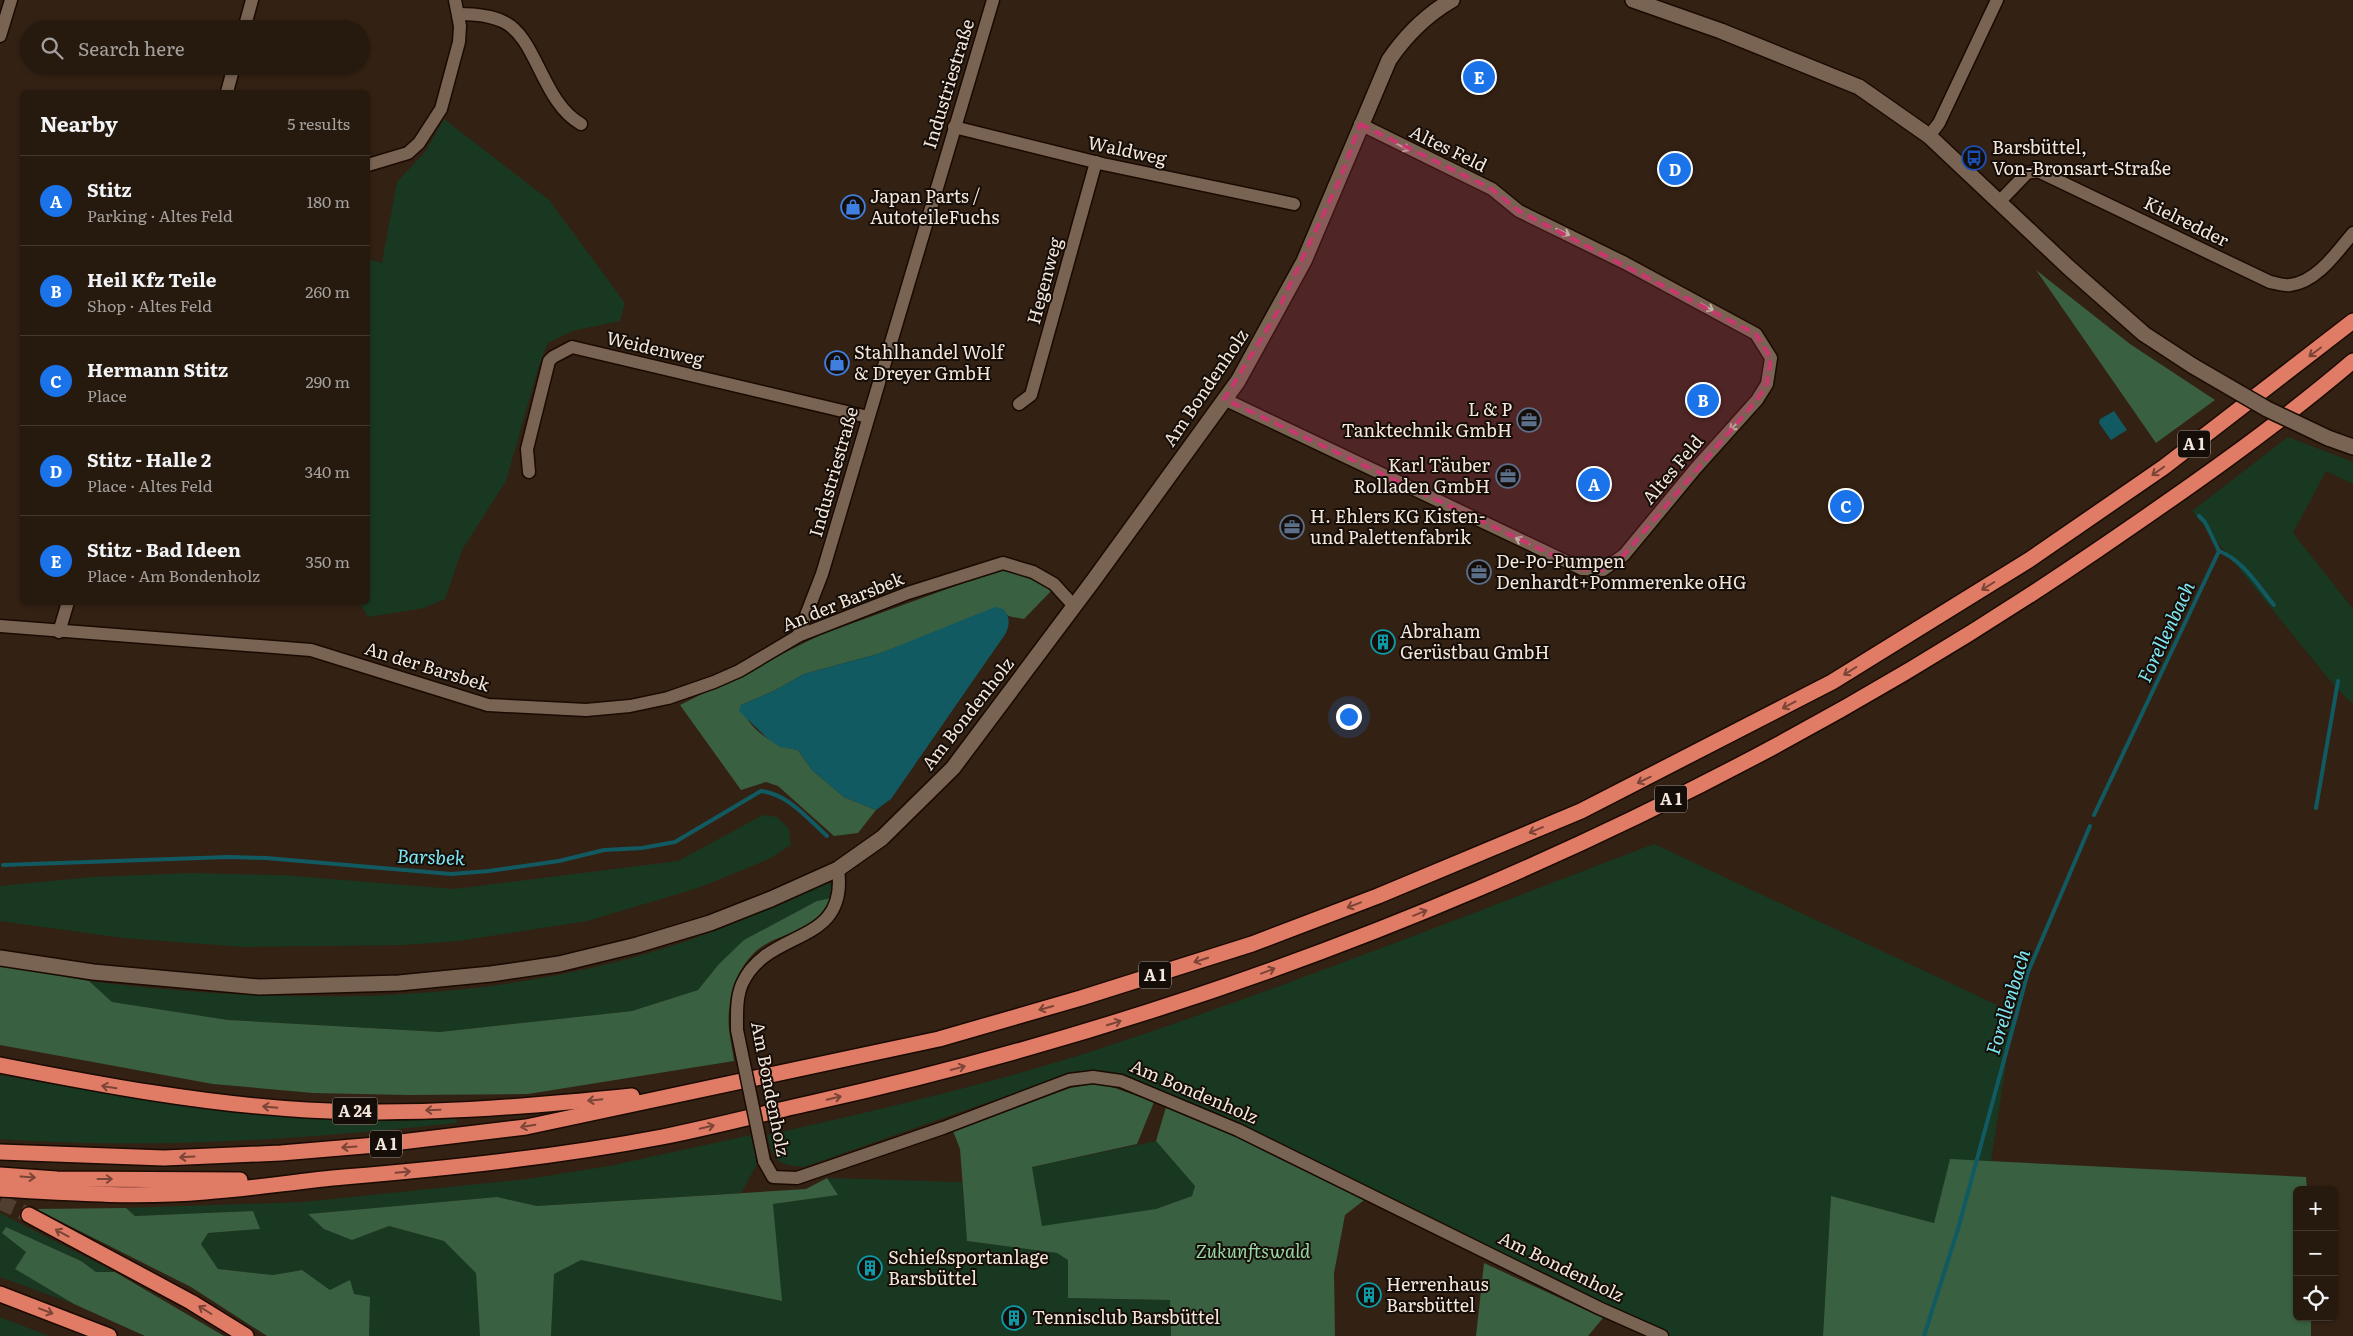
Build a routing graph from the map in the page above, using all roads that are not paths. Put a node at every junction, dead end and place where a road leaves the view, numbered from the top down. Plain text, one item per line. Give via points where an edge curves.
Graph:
1 (11, 0) edge
2 (252, 0) edge
3 (456, 0) edge
4 (993, 0) edge
5 (1452, 0) edge
6 (1634, 0) edge
7 (1998, 0) edge
8 (459, 14) junction
9 (246, 20) edge
10 (0, 36) edge
11 (231, 75) edge
12 (227, 90) edge
13 (581, 124) dead end
14 (1360, 124) junction
15 (954, 128) junction
16 (1929, 136) junction
17 (1096, 162) junction
18 (370, 164) edge
19 (2000, 201) junction
20 (1294, 204) dead end
21 (2353, 233) edge
22 (2353, 321) edge
23 (2353, 361) edge
24 (1224, 399) junction
25 (1019, 404) dead end
26 (868, 417) junction
27 (2353, 447) edge
28 (529, 472) dead end
29 (67, 605) edge
30 (1074, 606) junction
31 (0, 626) edge
32 (59, 632) junction
33 (798, 636) junction
34 (838, 869) junction
35 (0, 958) edge
36 (0, 1065) edge
37 (713, 1088) junction
38 (0, 1152) edge
39 (0, 1175) edge
40 (58, 1186) junction
41 (0, 1189) edge
42 (28, 1215) tunnel mouth
43 (0, 1294) edge
44 (109, 1336) edge
45 (246, 1336) edge
46 (1662, 1336) edge

1 - 10 street
2 - 9 street
3 - 8 street
4 - 15 street, Industriestraße
5 - 14 main road, Am Bondenholz via 1424,19 1399,46 1389,60
6 - 16 main road via 1721,31 1859,88
7 - 16 street via 1939,123
8 - 13 street via 505,22 520,35 558,104 570,118
8 - 18 street via 458,42 441,109 419,143 408,153
11 - 12 street
14 - 24 main road, Am Bondenholz via 1304,261 1238,381
14 -> 24 street, Altes Feld via 1492,189 1519,211 1625,263 1756,334 1771,358 1767,384 1757,400 1640,537 1624,555 1602,570 1582,569
15 - 17 street, Waldweg
15 - 26 street, Industriestraße
16 - 19 main road
17 - 20 street, Waldweg
17 - 25 street, Hegenweg via 1031,396
19 - 21 street, Kielredder via 2027,173 2038,171 2270,282 2288,286 2305,281 2329,261
19 - 27 main road, bridge via 2144,334 2266,409
22 -> 37 highway, A 1 via 2164,466 2030,560 1832,682 1581,811 1378,896 1243,947 939,1039
40 -> 23 highway, A 1 via 203,1192 408,1172 660,1137 911,1081 1177,1004 1500,880 1737,767 1842,711 2031,595 2181,493
24 - 30 main road, Am Bondenholz
26 - 28 street, Weidenweg via 572,346 549,361 527,449
26 - 33 street, Industriestraße via 822,574
29 - 32 street
30 - 33 street, An der Barsbek via 1054,584 1033,572 1003,563 908,593
30 - 34 main road, Am Bondenholz via 953,768 882,838
31 - 32 street, An der Barsbek
32 - 33 street, An der Barsbek via 311,650 488,705 586,710 668,698 739,671
34 - 35 main road via 710,923 559,964 490,974 399,983 259,987 93,972
34 - 46 street, Am Bondenholz, bridge via 838,899 832,912 818,926 759,959 741,986 736,1010 737,1030 764,1161 773,1177 797,1178 1070,1080 1092,1077 1121,1080 1238,1130
37 -> 36 highway, A 24 via 523,1106 401,1112 307,1110 110,1087
37 -> 38 highway, A 1 via 526,1127 376,1145 164,1158
39 -> 40 highway, A 1
40 - 41 highway, A 1
45 -> 42 highway via 191,1302
43 -> 44 highway

